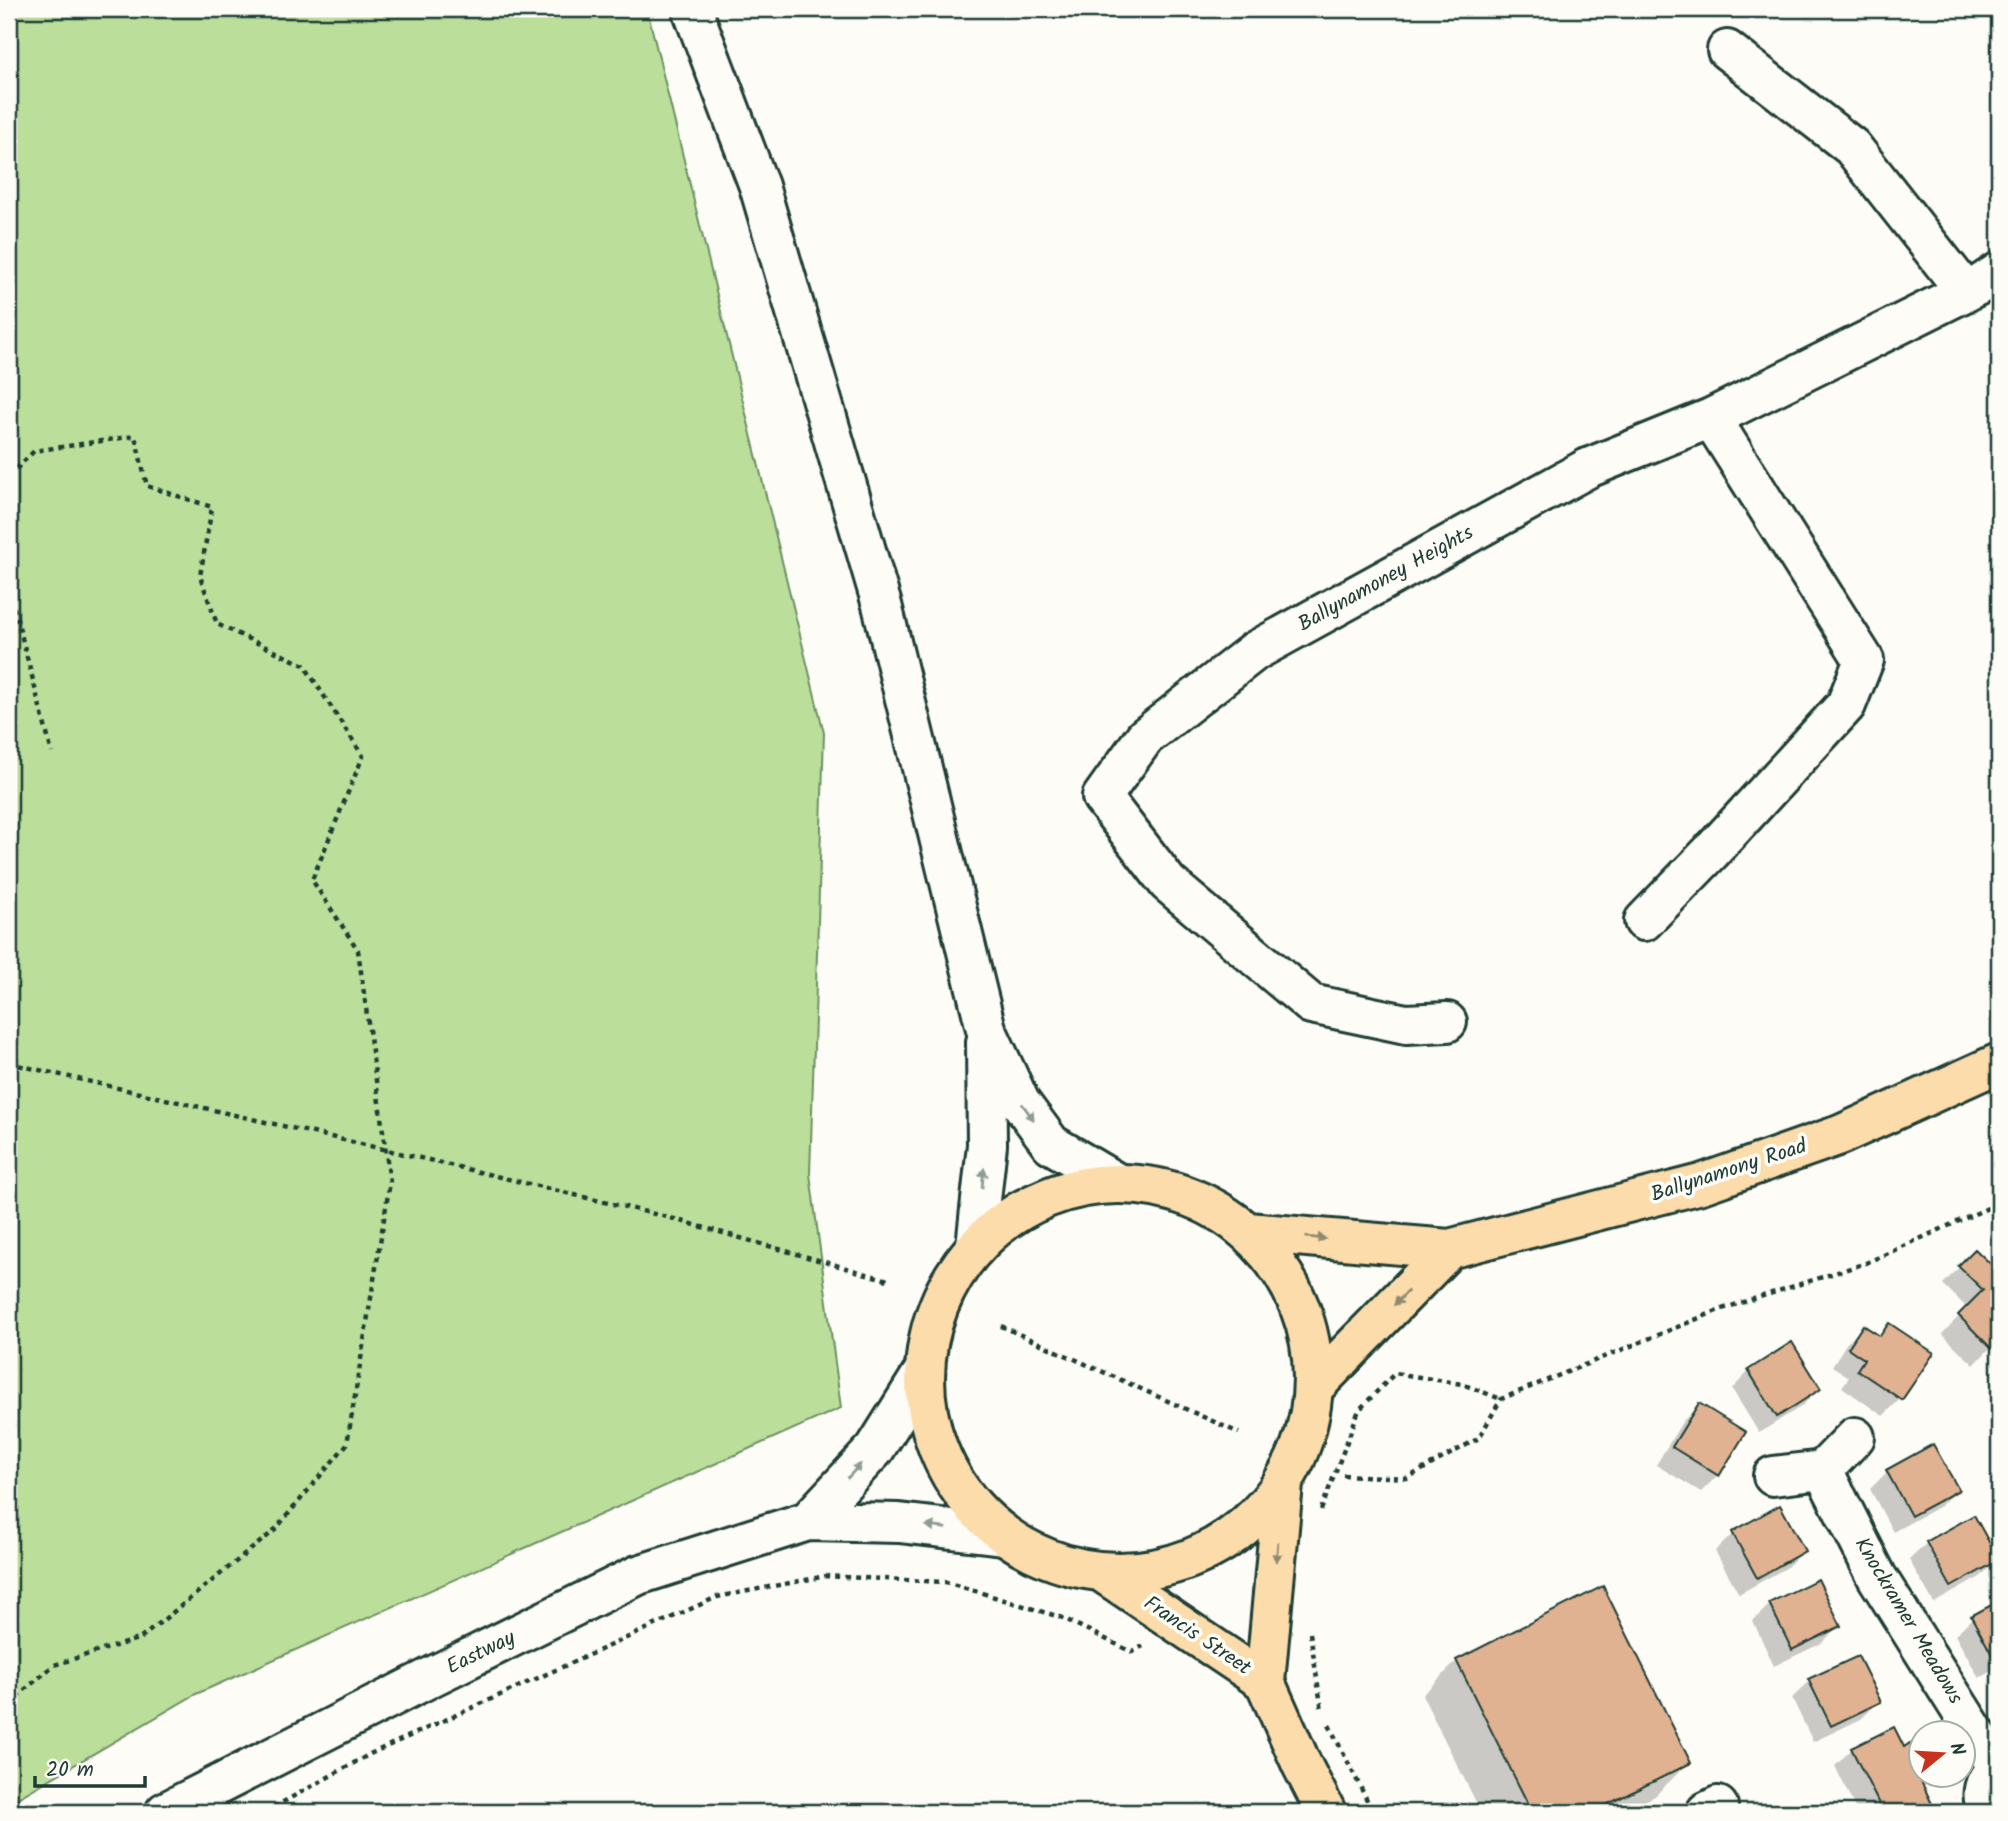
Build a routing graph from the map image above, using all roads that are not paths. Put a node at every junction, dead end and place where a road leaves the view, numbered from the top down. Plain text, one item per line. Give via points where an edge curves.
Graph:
1 (692, 9) edge
2 (1727, 50) dead end
3 (1999, 272) edge
4 (1966, 292) junction
5 (1712, 418) junction
6 (1644, 921) dead end
7 (1447, 1021) dead end
8 (986, 1029) junction
9 (1999, 1063) edge
10 (1117, 1183) junction
11 (1248, 1232) junction
12 (976, 1246) junction
13 (1449, 1249) junction
14 (924, 1371) junction
15 (1314, 1387) junction
16 (1855, 1437) dead end
17 (1823, 1470) junction
18 (1773, 1476) dead end
19 (1283, 1484) junction
20 (808, 1521) junction
21 (1003, 1535) junction
22 (1103, 1573) junction
23 (1265, 1682) junction
24 (1998, 1769) edge
25 (165, 1812) edge
26 (1326, 1812) edge
27 (1989, 1812) edge

1 - 8 street via 759,186 883,605
2 - 4 street via 1852,147
3 - 4 street, Ballynamoney Heights
4 - 5 street, Ballynamoney Heights
5 - 6 street via 1864,660 1846,705
5 - 7 street, Ballynamoney Heights via 1588,468 1255,651 1145,737 1102,797 1168,883 1311,1004 1406,1024
8 -> 10 street via 1020,1101 1051,1144
12 -> 8 street via 987,1145
9 - 13 main road, Ballynamony Road via 1840,1135 1701,1184
10 - 11 main road via 1164,1189 1209,1205
10 - 12 main road via 1065,1191 1016,1212
11 -> 13 main road, Ballynamony Road
11 - 15 main road via 1290,1287 1307,1329
12 - 14 main road via 944,1294 932,1326
13 -> 15 main road
20 -> 14 street, Eastway via 875,1449
14 - 21 main road via 932,1434 960,1490
15 - 19 main road via 1305,1437
16 - 17 street
17 - 18 street
17 - 24 street, Knockramer Meadows via 1877,1577
19 - 22 main road via 1249,1524 1206,1553 1156,1570
19 -> 23 main road, Francis Street
21 -> 20 street, Eastway via 899,1523
20 - 25 street, Eastway via 638,1575
21 - 22 main road via 1051,1561
22 - 23 main road, Francis Street
23 - 26 main road
24 - 27 street, Knockramer Meadows via 1983,1791

